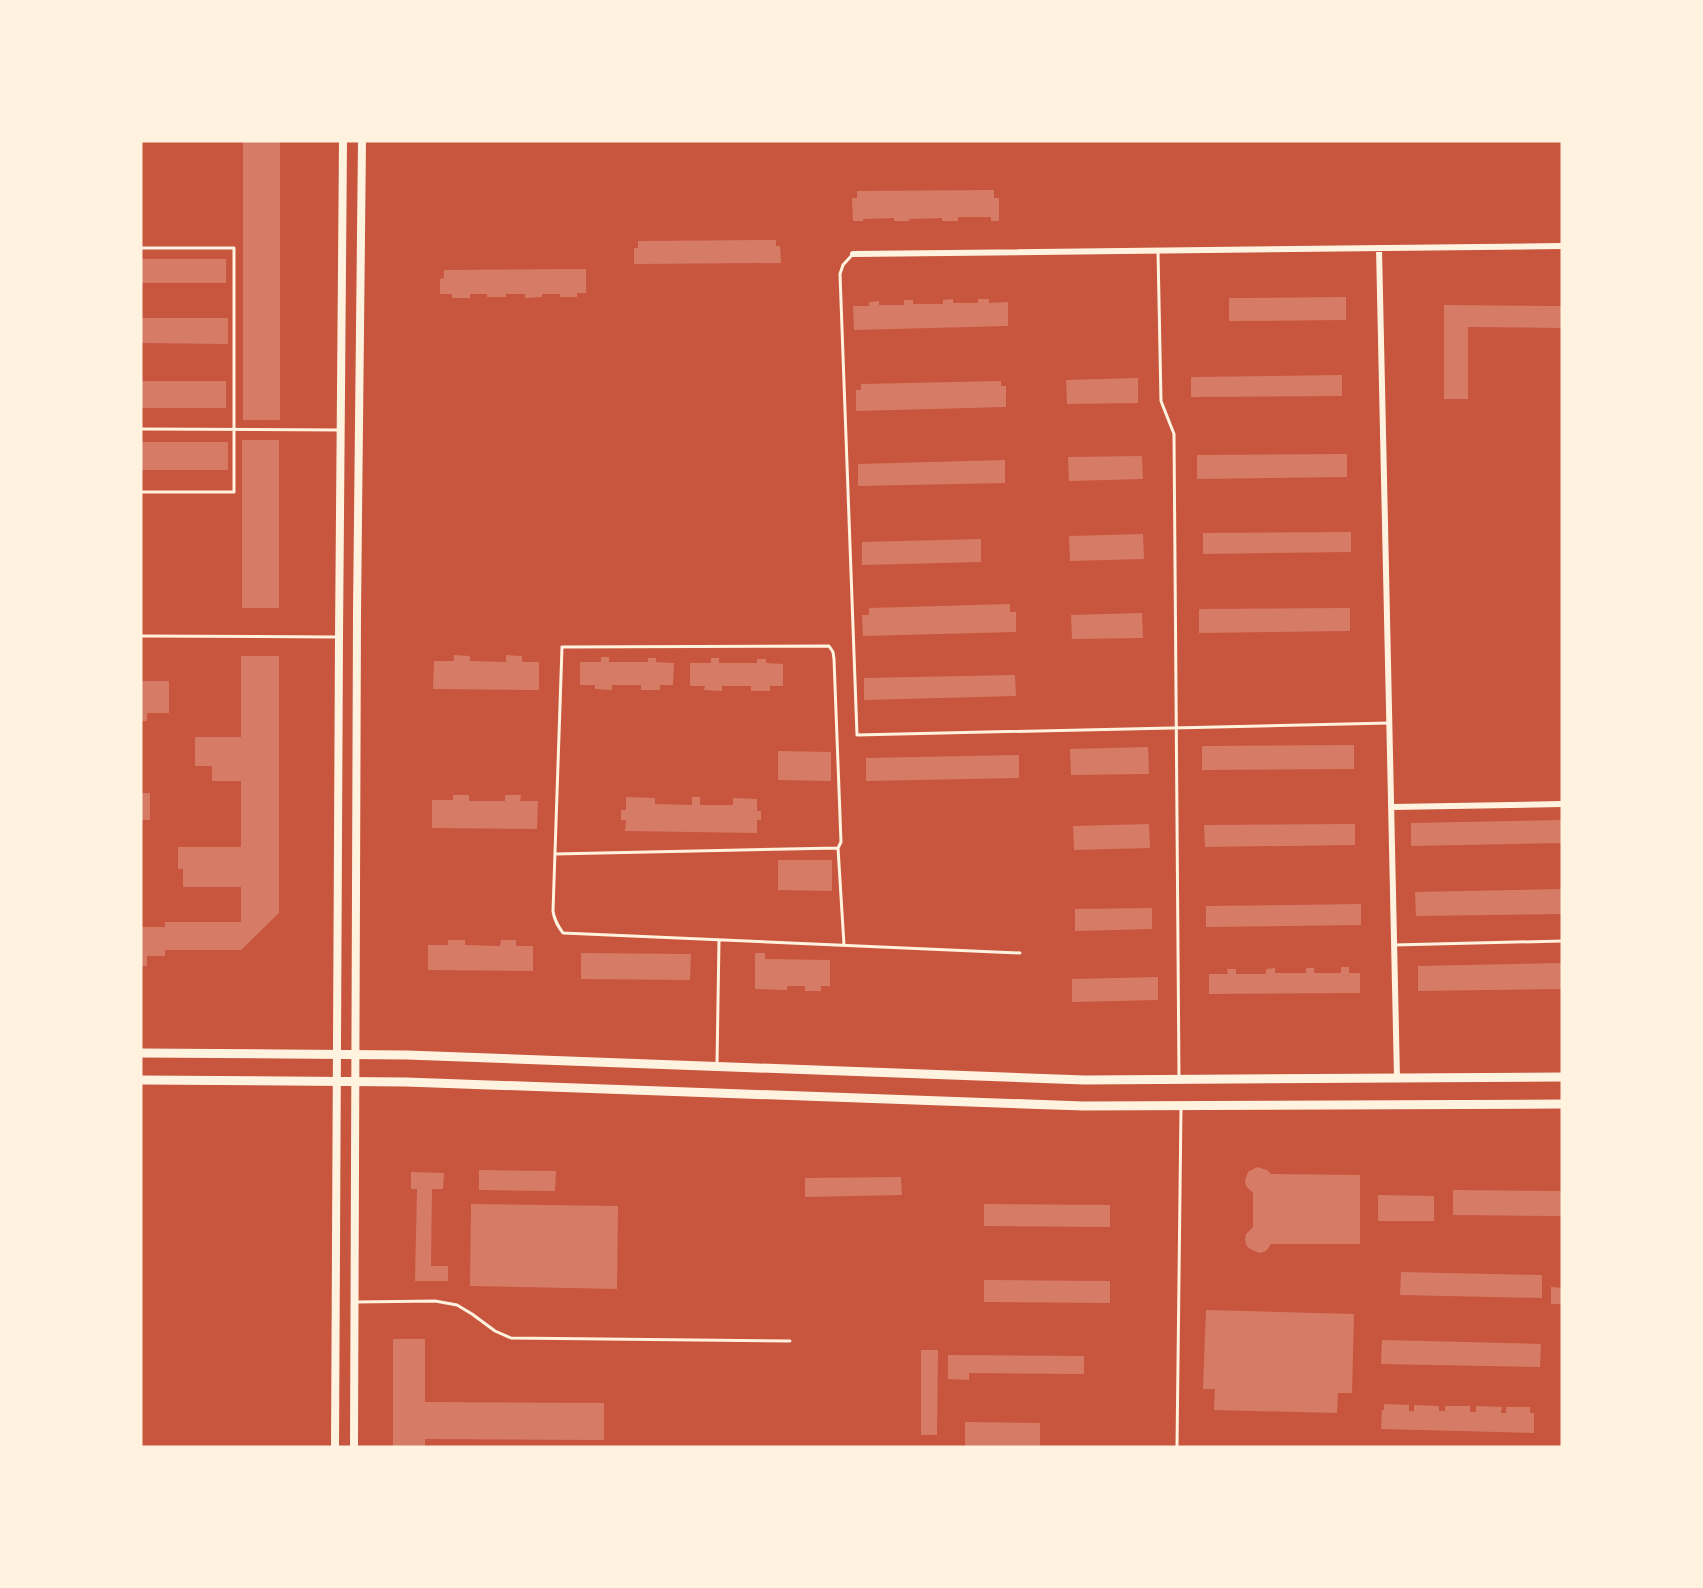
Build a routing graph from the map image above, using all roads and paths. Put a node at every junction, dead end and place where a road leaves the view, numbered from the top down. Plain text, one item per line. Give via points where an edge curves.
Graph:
1 (344, 141) edge
2 (362, 141) edge
3 (1562, 246) edge
4 (141, 248) edge
5 (1380, 248) junction
6 (1158, 251) junction
7 (853, 255) joint
8 (141, 429) edge
9 (234, 429) junction
10 (341, 430) junction
11 (141, 492) edge
12 (141, 636) edge
13 (339, 638) junction
14 (1390, 723) junction
15 (1176, 728) junction
16 (1562, 804) edge
17 (1392, 807) junction
18 (838, 848) junction
19 (555, 854) junction
20 (719, 940) junction
21 (1562, 941) edge
22 (844, 945) junction
23 (1394, 945) junction
24 (1020, 953) dead end
25 (141, 1053) edge
26 (337, 1054) junction
27 (355, 1055) junction
28 (717, 1066) junction
29 (1562, 1077) edge
30 (1397, 1078) junction
31 (1179, 1079) junction
32 (141, 1080) edge
33 (337, 1081) junction
34 (355, 1081) junction
35 (1562, 1104) edge
36 (1181, 1106) junction
37 (354, 1302) junction
38 (789, 1341) dead end
39 (335, 1447) edge
40 (354, 1447) edge
41 (1177, 1447) edge

1 - 10 street
2 - 27 street
3 - 5 street
4 - 9 lane via 234,248
5 - 6 street
5 - 14 street
6 - 7 street
6 - 15 lane via 1161,401 1174,434
7 - 15 lane via 840,274 857,735
8 - 9 lane
9 - 10 lane
9 - 11 lane via 234,492
10 - 13 street
12 - 13 lane
13 - 26 street
14 - 15 lane
14 - 17 street
15 - 31 lane
16 - 17 street
17 - 23 street
18 - 19 lane
18 - 19 lane via 841,842 834,659 829,646 562,647
18 - 22 lane
19 - 20 lane via 553,911 563,933
20 - 22 lane
20 - 28 lane
21 - 23 lane
22 - 24 lane
23 - 30 street
25 - 26 main road
26 - 27 main road
26 - 33 street
27 - 28 main road
27 - 34 street
28 - 31 main road via 1084,1080
29 - 30 main road
30 - 31 main road
32 - 33 main road
33 - 34 main road
33 - 39 street
34 - 36 main road
34 - 37 street
35 - 36 main road
36 - 41 lane
37 - 38 lane via 435,1301 457,1305 511,1338
37 - 40 street

